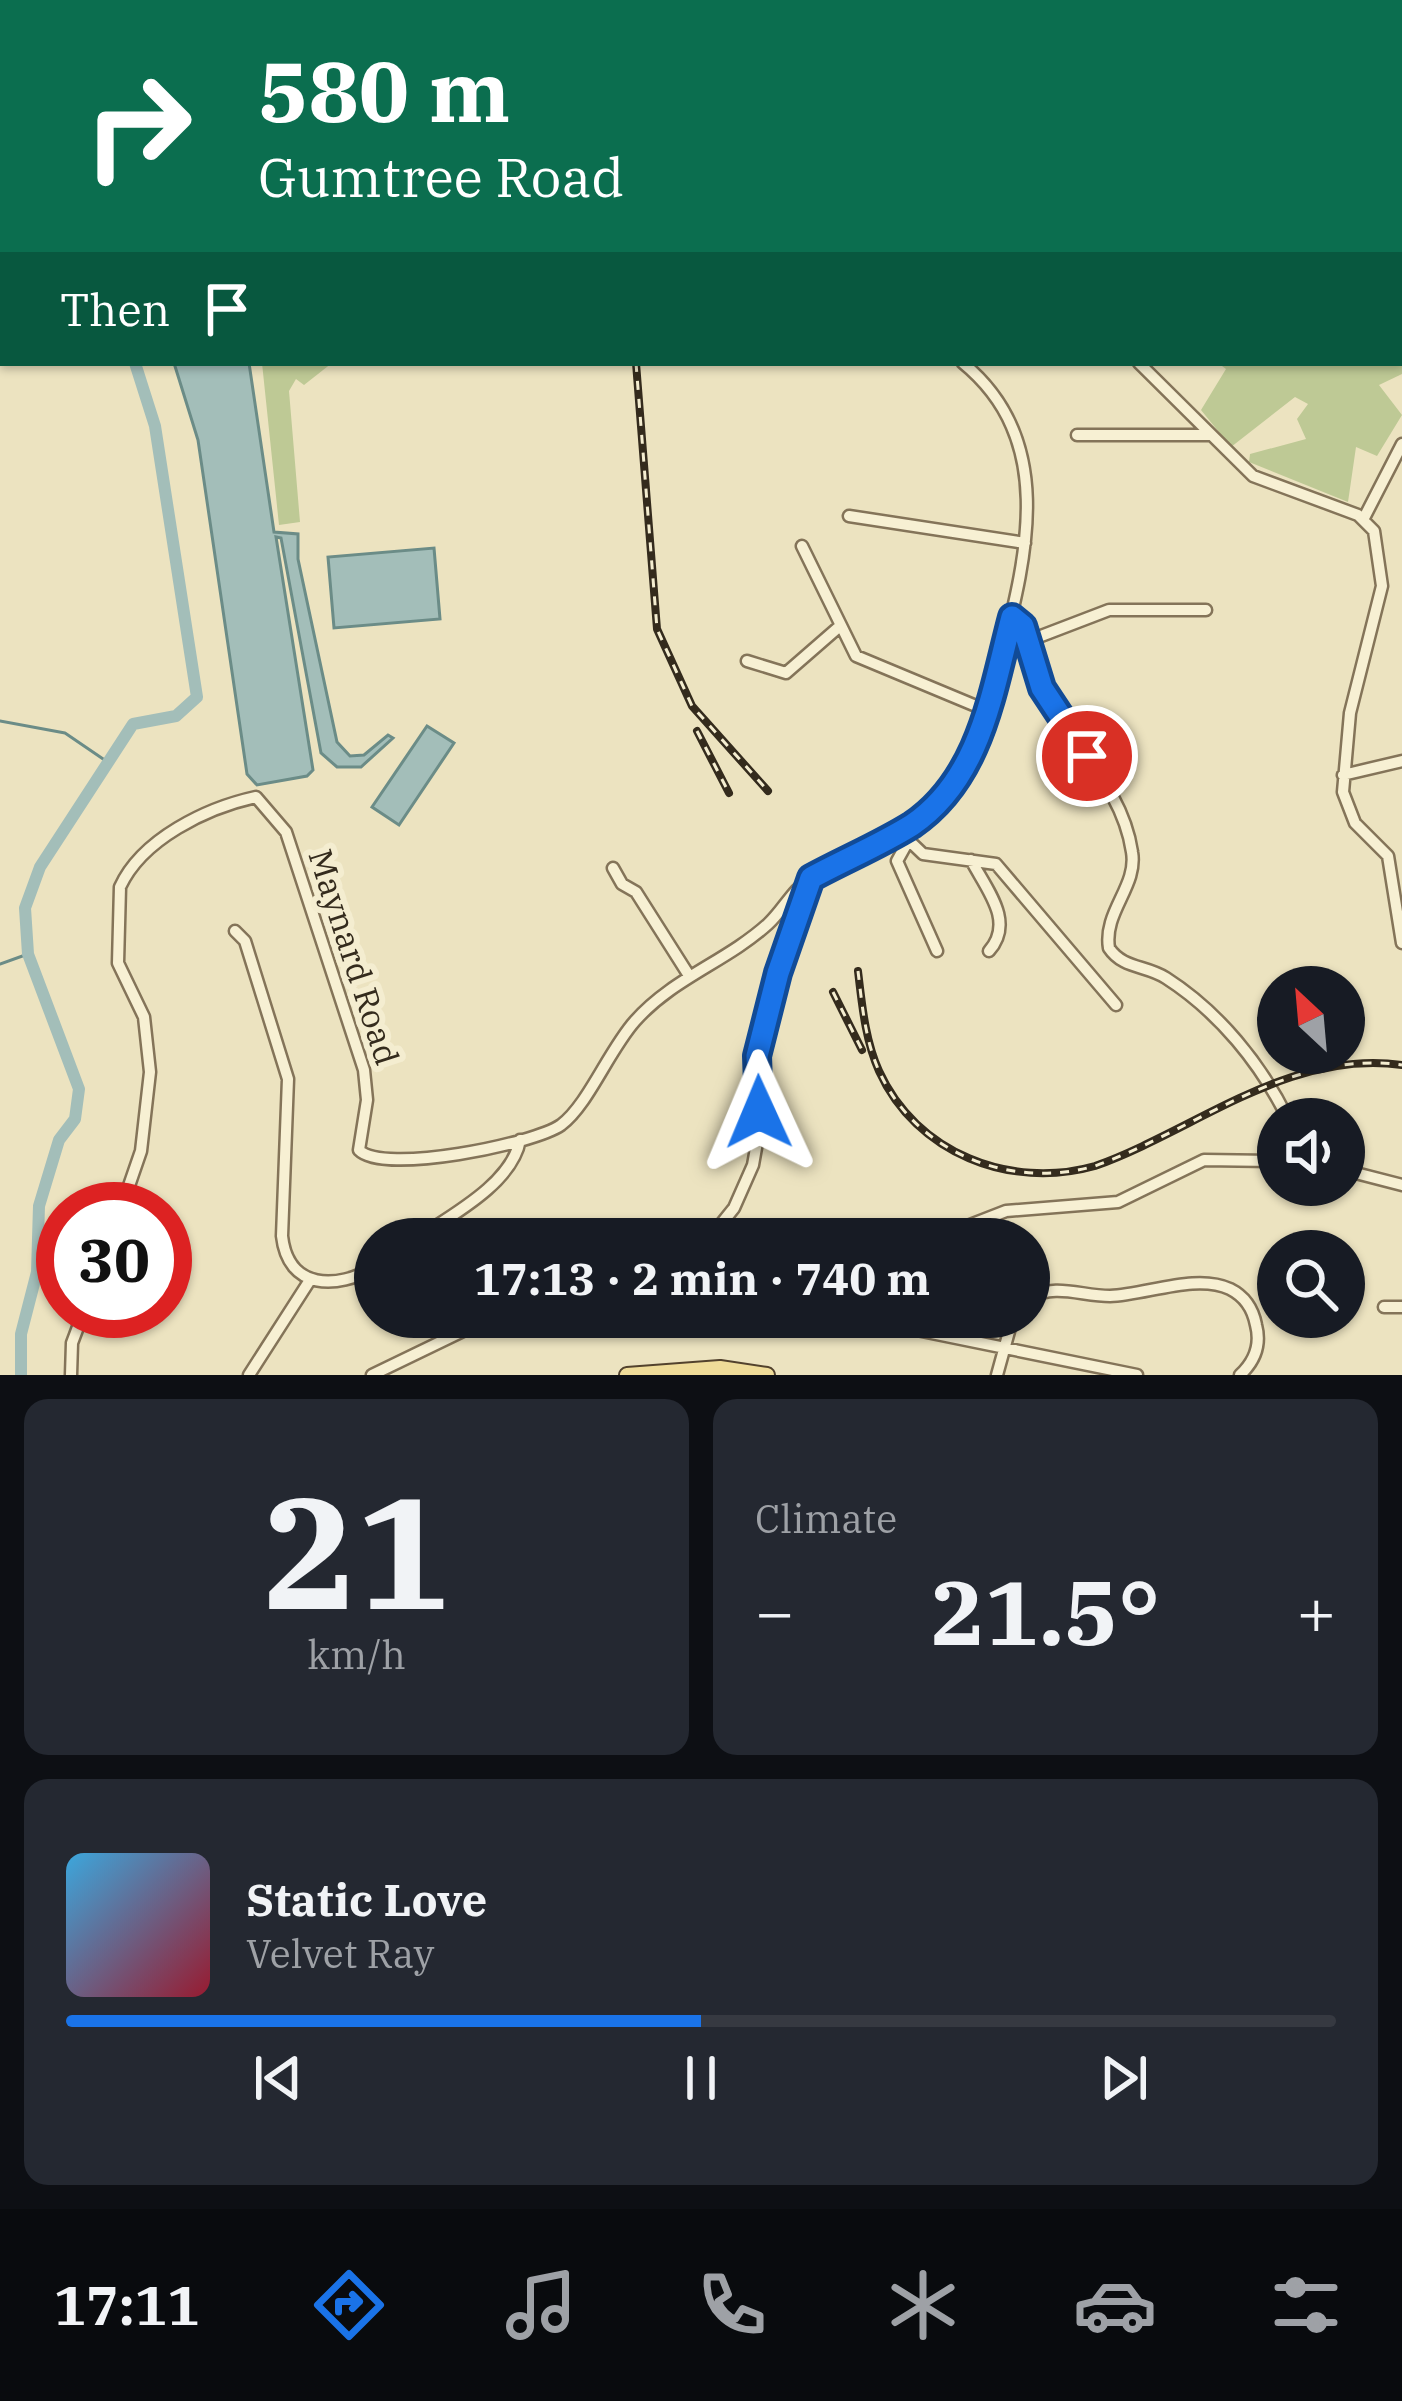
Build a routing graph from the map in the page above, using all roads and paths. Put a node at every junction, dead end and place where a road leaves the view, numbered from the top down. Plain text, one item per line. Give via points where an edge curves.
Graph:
1 (966, 366) edge
2 (1142, 366) edge
3 (1077, 435) dead end
4 (1210, 435) junction
5 (1402, 444) edge
6 (849, 516) dead end
7 (1364, 518) junction
8 (1025, 543) junction
9 (802, 546) dead end
10 (1206, 610) dead end
11 (1012, 617) junction
12 (840, 626) junction
13 (1028, 641) junction
14 (747, 661) dead end
15 (988, 711) junction
16 (1402, 761) edge
17 (1343, 775) junction
18 (903, 837) junction
19 (971, 860) junction
20 (613, 868) dead end
21 (811, 878) junction
22 (235, 931) dead end
23 (1402, 943) edge
24 (937, 951) dead end
25 (989, 951) dead end
26 (688, 974) junction
27 (1116, 1005) dead end
28 (1277, 1098) edge
29 (520, 1140) junction
30 (1257, 1161) edge
31 (1365, 1175) edge
32 (130, 1182) edge
33 (1402, 1185) edge
34 (445, 1218) edge
35 (726, 1218) edge
36 (988, 1218) edge
37 (354, 1277) edge
38 (310, 1280) junction
39 (1050, 1292) edge
40 (1384, 1307) dead end
41 (1402, 1307) edge
42 (74, 1338) edge
43 (449, 1338) edge
44 (956, 1338) edge
45 (1008, 1338) edge
46 (1005, 1348) junction
47 (999, 1372) edge
48 (71, 1375) edge
49 (249, 1375) edge
50 (372, 1375) edge
51 (627, 1375) edge
52 (767, 1375) edge
53 (1138, 1375) edge
54 (1240, 1375) edge

1 - 8 street, Maynard Road via 992,388 1016,436 1030,510
2 - 4 street
3 - 4 street
4 - 7 street via 1264,482
5 - 7 street
6 - 8 street
7 - 17 street via 1382,558 1382,586
8 - 11 street, Maynard Road
9 - 12 street
10 - 13 street via 1108,610
11 - 13 street
11 - 15 street, Maynard Road
12 - 14 street via 786,673
12 - 15 street via 861,659
13 - 28 street via 1042,688 1111,793 1132,850 1108,927 1112,954 1168,979 1263,1070
15 - 18 street, Maynard Road via 956,781
16 - 17 street
17 - 23 street via 1348,811 1388,856
18 - 19 street via 923,854
18 - 21 street, Maynard Road
18 - 24 street via 896,860
19 - 25 street via 1002,922
19 - 27 street via 999,866
20 - 26 street
21 - 26 street, Maynard Road via 764,928
21 - 35 street via 757,1056 752,1165
22 - 38 street via 245,941 288,1079 283,1246
26 - 29 street, Maynard Road via 635,1021 572,1115
29 - 32 street, Maynard Road via 437,1159 362,1154 368,1094 359,1053 286,832 256,797 178,829 120,887 118,963 144,1017 150,1072
29 - 34 street via 484,1189
30 - 36 street via 1204,1160 1118,1202
31 - 33 street
37 - 38 street
38 - 49 street
39 - 54 street via 1230,1289 1248,1303 1258,1332 1253,1360
40 - 41 street
42 - 48 street
43 - 50 street
44 - 46 street
45 - 46 street
46 - 47 street
46 - 53 street
51 - 52 main road via 694,1368

